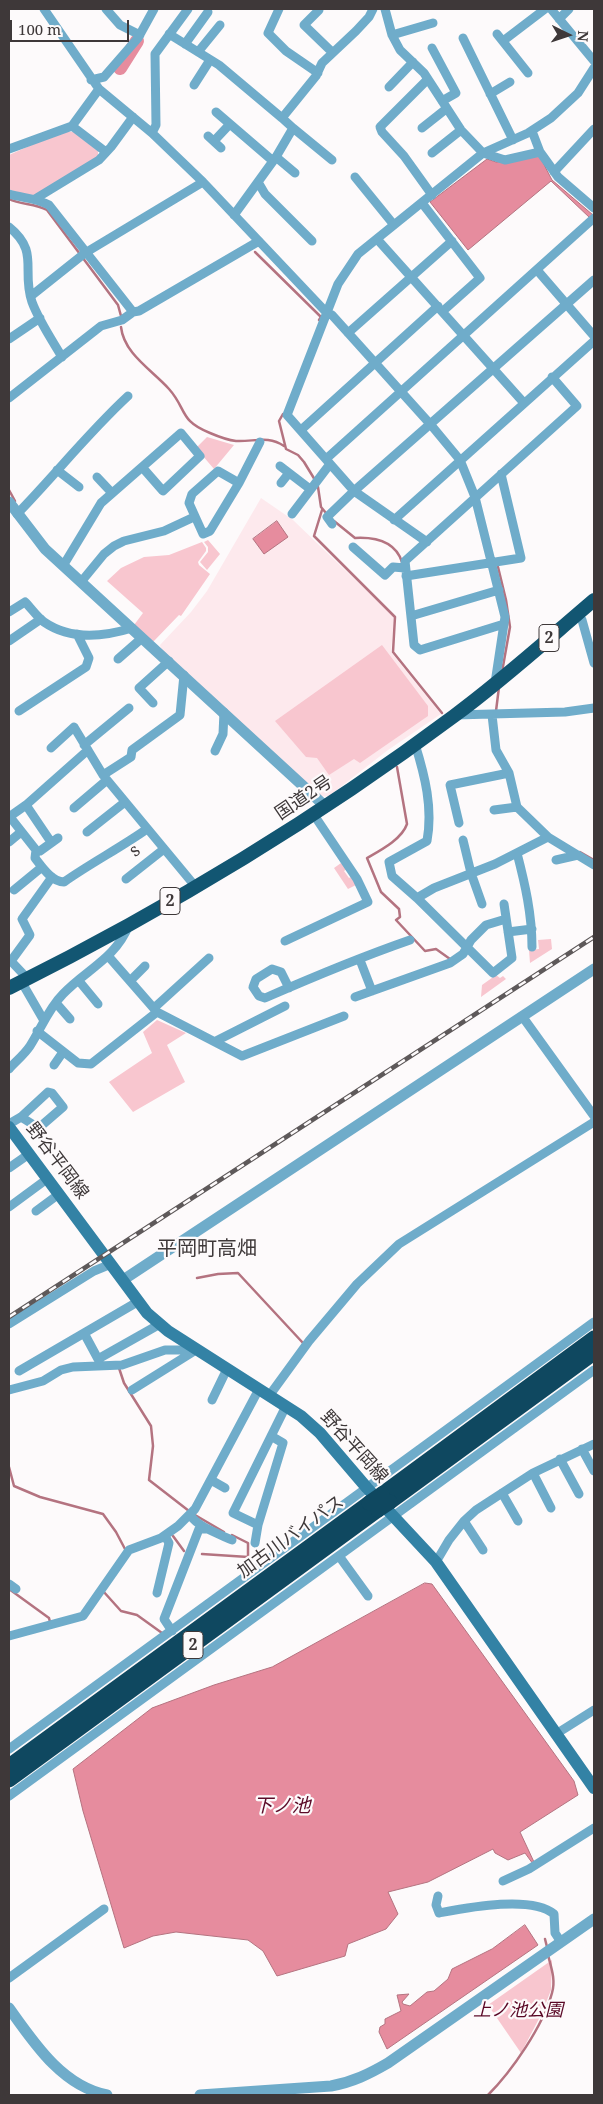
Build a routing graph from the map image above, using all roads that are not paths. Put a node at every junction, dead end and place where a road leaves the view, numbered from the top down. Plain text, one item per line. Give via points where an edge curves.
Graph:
1 (44, 9) edge
2 (106, 9) edge
3 (154, 9) edge
4 (188, 9) edge
5 (279, 9) edge
6 (373, 9) edge
7 (385, 9) edge
8 (545, 9) edge
9 (551, 9) edge
10 (569, 9) edge
11 (319, 10) dead end
12 (208, 12) dead end
13 (559, 19) junction
14 (433, 23) dead end
15 (220, 25) dead end
16 (169, 34) junction
17 (140, 35) junction
18 (392, 35) junction
19 (463, 38) dead end
20 (185, 44) junction
21 (432, 48) dead end
22 (198, 52) junction
23 (332, 52) junction
24 (210, 60) junction
25 (531, 60) dead end
26 (594, 61) edge
27 (413, 62) junction
28 (594, 68) edge
29 (318, 73) junction
30 (428, 79) junction
31 (91, 80) junction
32 (510, 82) dead end
33 (194, 85) dead end
34 (389, 87) dead end
35 (99, 89) junction
36 (490, 94) junction
37 (444, 105) junction
38 (216, 112) dead end
39 (133, 117) junction
40 (282, 118) junction
41 (229, 124) junction
42 (72, 126) junction
43 (292, 128) junction
44 (422, 128) dead end
45 (594, 129) edge
46 (461, 130) junction
47 (532, 130) junction
48 (152, 133) junction
49 (513, 140) junction
50 (221, 148) dead end
51 (9, 149) edge
52 (106, 152) junction
53 (540, 152) junction
54 (432, 153) dead end
55 (483, 153) junction
56 (275, 159) junction
57 (332, 160) dead end
58 (554, 172) junction
59 (295, 174) dead end
60 (355, 176) dead end
61 (203, 182) junction
62 (258, 182) junction
63 (9, 194) edge
64 (432, 195) junction
65 (35, 199) junction
66 (422, 203) junction
67 (593, 204) edge
68 (234, 215) junction
69 (594, 218) edge
70 (394, 225) junction
71 (9, 227) edge
72 (377, 239) junction
73 (259, 241) junction
74 (312, 241) dead end
75 (452, 241) junction
76 (85, 253) junction
77 (536, 270) junction
78 (412, 277) junction
79 (594, 280) edge
80 (31, 296) junction
81 (566, 305) junction
82 (440, 308) junction
83 (133, 312) junction
84 (326, 312) junction
85 (40, 318) junction
86 (348, 333) junction
87 (464, 336) junction
88 (594, 336) edge
89 (9, 339) edge
90 (594, 341) edge
91 (62, 357) junction
92 (375, 364) junction
93 (494, 368) junction
94 (552, 377) junction
95 (401, 392) junction
96 (128, 396) dead end
97 (9, 398) edge
98 (524, 402) junction
99 (431, 425) junction
100 (188, 426) dead end
101 (301, 430) junction
102 (181, 433) junction
103 (260, 442) dead end
104 (460, 460) junction
105 (328, 461) junction
106 (280, 466) dead end
107 (142, 467) junction
108 (57, 470) junction
109 (288, 473) junction
110 (501, 474) junction
111 (97, 477) dead end
112 (239, 483) junction
113 (280, 483) dead end
114 (79, 486) dead end
115 (310, 489) junction
116 (354, 491) junction
117 (112, 493) junction
118 (475, 497) junction
119 (9, 502) edge
120 (17, 514) junction
121 (292, 514) dead end
122 (194, 517) junction
123 (394, 520) junction
124 (332, 524) dead end
125 (427, 542) junction
126 (353, 547) dead end
127 (493, 564) junction
128 (63, 566) junction
129 (406, 572) junction
130 (80, 582) junction
131 (499, 590) junction
132 (594, 600) edge
133 (9, 612) edge
134 (577, 614) junction
135 (410, 616) junction
136 (41, 619) junction
137 (504, 624) junction
138 (132, 628) junction
139 (77, 634) junction
140 (142, 638) junction
141 (9, 641) edge
142 (118, 659) dead end
143 (169, 661) junction
144 (594, 663) edge
145 (184, 675) junction
146 (499, 680) junction
147 (152, 703) dead end
148 (129, 708) dead end
149 (594, 708) edge
150 (19, 711) dead end
151 (224, 712) junction
152 (455, 715) junction
153 (495, 715) junction
154 (415, 744) junction
155 (86, 747) junction
156 (51, 748) dead end
157 (215, 752) dead end
158 (508, 773) junction
159 (105, 778) junction
160 (125, 802) junction
161 (26, 805) junction
162 (517, 807) junction
163 (74, 808) dead end
164 (494, 810) dead end
165 (320, 811) junction
166 (10, 817) edge
167 (459, 823) dead end
168 (147, 829) junction
169 (21, 832) junction
170 (87, 832) dead end
171 (548, 837) junction
172 (463, 840) dead end
173 (9, 842) edge
174 (164, 849) junction
175 (36, 850) junction
176 (517, 853) junction
177 (578, 855) junction
178 (556, 860) dead end
179 (594, 865) edge
180 (42, 867) junction
181 (471, 873) junction
182 (52, 877) junction
183 (126, 879) dead end
184 (195, 886) junction
185 (14, 890) dead end
186 (417, 898) junction
187 (482, 904) dead end
188 (504, 904) dead end
189 (506, 919) junction
190 (130, 925) junction
191 (532, 929) junction
192 (508, 932) junction
193 (394, 934) dead end
194 (410, 940) dead end
195 (285, 941) dead end
196 (398, 944) junction
197 (532, 947) dead end
198 (466, 948) junction
199 (109, 957) junction
200 (209, 958) dead end
201 (10, 960) edge
202 (360, 960) junction
203 (145, 966) dead end
204 (594, 969) edge
205 (24, 980) junction
206 (78, 981) junction
207 (130, 981) junction
208 (9, 988) edge
209 (289, 988) dead end
210 (372, 991) junction
211 (355, 997) dead end
212 (56, 1003) junction
213 (98, 1004) dead end
214 (285, 1006) dead end
215 (156, 1010) junction
216 (344, 1016) dead end
217 (522, 1016) junction
218 (44, 1019) junction
219 (70, 1019) dead end
220 (37, 1031) junction
221 (216, 1041) junction
222 (63, 1052) junction
223 (54, 1064) dead end
224 (9, 1069) edge
225 (594, 1116) edge
226 (21, 1117) junction
227 (594, 1122) edge
228 (9, 1126) edge
229 (29, 1154) junction
230 (9, 1168) edge
231 (47, 1179) junction
232 (59, 1194) junction
233 (9, 1207) edge
234 (36, 1211) dead end
235 (111, 1264) junction
236 (123, 1280) junction
237 (139, 1302) junction
238 (594, 1322) edge
239 (9, 1324) edge
240 (160, 1324) junction
241 (84, 1333) junction
242 (594, 1338) edge
243 (196, 1350) junction
244 (594, 1353) edge
245 (227, 1369) junction
246 (594, 1370) edge
247 (19, 1371) dead end
248 (137, 1389) dead end
249 (9, 1390) edge
250 (264, 1392) junction
251 (212, 1400) dead end
252 (286, 1406) junction
253 (271, 1436) junction
254 (594, 1444) edge
255 (582, 1449) junction
256 (560, 1458) junction
257 (594, 1471) edge
258 (533, 1473) junction
259 (211, 1480) junction
260 (225, 1488) dead end
261 (502, 1492) junction
262 (578, 1494) dead end
263 (380, 1502) junction
264 (551, 1508) dead end
265 (190, 1515) junction
266 (464, 1521) junction
267 (518, 1521) dead end
268 (258, 1525) junction
269 (208, 1529) junction
270 (165, 1536) junction
271 (232, 1540) dead end
272 (255, 1543) dead end
273 (483, 1550) dead end
274 (339, 1556) junction
275 (436, 1562) junction
276 (157, 1593) dead end
277 (368, 1596) dead end
278 (172, 1631) junction
279 (11, 1632) edge
280 (594, 1710) edge
281 (556, 1734) junction
282 (9, 1749) edge
283 (9, 1766) edge
284 (9, 1780) edge
285 (594, 1788) edge
286 (9, 1796) edge
287 (594, 1828) edge
288 (503, 1881) dead end
289 (438, 1896) dead end
290 (104, 1909) dead end
291 (594, 1919) edge
292 (561, 1942) junction
293 (9, 1978) edge
294 (9, 2008) edge
295 (107, 2095) edge
296 (200, 2095) edge

1 - 31 street
2 - 17 street via 120,25
3 - 17 street
4 - 16 street
5 - 29 street via 268,33 286,51
6 - 23 street via 356,31
7 - 18 street
8 - 25 street via 500,37 526,70
9 - 13 street
10 - 13 street
11 - 23 street via 302,23
12 - 20 street
13 - 26 street
14 - 18 street
15 - 22 street
16 - 20 street
16 - 48 street via 154,61 157,94 156,125
17 - 31 street via 104,77
18 - 27 street via 400,50
19 - 36 street
20 - 22 street
21 - 37 street via 456,92
22 - 24 street
23 - 29 street
24 - 33 street
24 - 40 street
27 - 30 street
27 - 34 street
28 - 47 street via 578,93 551,118
29 - 40 street
30 - 37 street
30 - 64 street via 380,127
31 - 35 street
32 - 36 street
35 - 39 street
35 - 42 street
36 - 49 street
37 - 44 street
37 - 46 street
38 - 41 street
39 - 48 street
39 - 52 street
40 - 43 street
41 - 50 street via 211,138
41 - 56 street
42 - 51 street
42 - 52 street
43 - 56 street
43 - 57 street
45 - 58 street
46 - 54 street
46 - 55 street
47 - 49 street
47 - 53 street
48 - 61 street
49 - 55 street
52 - 65 street via 99,160
53 - 55 street via 505,160
53 - 58 street
55 - 64 street
56 - 59 street
56 - 62 street
58 - 67 street
60 - 70 street
61 - 68 street
61 - 76 street
62 - 68 street
62 - 74 street via 265,194 307,230
63 - 65 street
64 - 66 street
65 - 76 street via 49,205
66 - 70 street
66 - 75 street
68 - 73 street
69 - 77 street
70 - 72 street
71 - 80 street via 25,244
72 - 78 street
72 - 84 street via 358,254 338,284
73 - 83 street
73 - 84 street
75 - 78 street
75 - 82 street via 480,278
76 - 80 street
76 - 83 street
77 - 81 street
77 - 87 street
78 - 82 street
78 - 86 street
79 - 81 street
80 - 85 street
81 - 88 street
81 - 93 street
82 - 87 street
82 - 92 street
83 - 91 street via 122,320 101,326
84 - 86 street
84 - 101 street via 287,415
85 - 89 street
85 - 91 street
86 - 92 street
87 - 93 street
87 - 95 street
90 - 94 street
91 - 97 street
92 - 95 street
92 - 101 street
93 - 98 street
93 - 99 street
94 - 98 street
94 - 110 street via 577,406
95 - 99 street
95 - 105 street
96 - 108 street
98 - 104 street
99 - 104 street
99 - 116 street
100 - 102 street
101 - 105 street
102 - 107 street
102 - 107 street via 200,456 163,491
103 - 112 street via 250,454
104 - 118 street
104 - 123 street
105 - 115 street
105 - 116 street
106 - 109 street
107 - 117 street
108 - 114 street
108 - 120 street
109 - 113 street
109 - 115 street
110 - 118 street
110 - 127 street via 521,558
111 - 117 street
112 - 122 street via 210,531 203,534
112 - 122 street via 218,471 192,494 189,503
115 - 121 street
116 - 123 street
116 - 124 street via 326,516
117 - 128 street via 101,503
118 - 125 street
118 - 127 street
119 - 120 street
120 - 128 street
122 - 130 street via 164,531 124,540 104,554
123 - 125 street
125 - 129 street via 405,561
126 - 129 street via 377,562 385,575 393,567
127 - 129 street
127 - 131 street
128 - 130 street
129 - 135 street
130 - 138 street
131 - 135 street
131 - 137 street
132 - 134 highway, 国道2号 / 2
133 - 136 street via 25,602
134 - 144 street via 582,620
134 - 146 highway, 国道2号 / 2
135 - 137 street via 414,645 420,650
136 - 139 street
136 - 141 street
137 - 146 street
138 - 139 street via 108,634
138 - 140 street
139 - 150 street via 88,653 86,667 48,688
140 - 142 street
140 - 143 street
143 - 145 street
143 - 147 street via 139,688
145 - 151 street
145 - 159 street via 180,715 132,750 131,756
146 - 152 highway, 国道2号 / 2
148 - 155 street
149 - 153 street
151 - 157 street via 224,734
151 - 165 street
152 - 153 street
152 - 154 highway, 国道2号 / 2
153 - 158 street via 496,750
154 - 165 highway, 国道2号 / 2
154 - 186 street via 426,781 430,826 427,841 389,862 392,876
155 - 156 street via 74,727
155 - 159 street
155 - 161 street
158 - 162 street
158 - 167 street via 450,785 461,811
159 - 160 street
159 - 163 street
160 - 168 street
160 - 170 street
161 - 166 street
161 - 175 street via 55,840
162 - 164 street
162 - 171 street
165 - 184 highway, 国道2号 / 2
165 - 195 street via 368,902 297,931
166 - 169 street
168 - 174 street
168 - 182 street via 64,882
169 - 173 street
169 - 175 street
171 - 176 street
171 - 177 street
172 - 181 street
174 - 183 street, s
174 - 184 street
175 - 180 street via 35,858
176 - 181 street
176 - 191 street
177 - 178 street
177 - 179 street
180 - 182 street
180 - 185 street
181 - 186 street
181 - 187 street
182 - 201 street via 22,920 30,935
184 - 190 highway, 国道2号 / 2
186 - 198 street
188 - 189 street
189 - 192 street
189 - 198 street via 486,925
190 - 199 street
190 - 205 highway, 国道2号 / 2
191 - 192 street
191 - 197 street
192 - 198 street via 512,958 492,973
193 - 196 street
194 - 196 street
196 - 202 street
198 - 210 street via 450,963
199 - 206 street
199 - 207 street
200 - 215 street
201 - 205 street
202 - 209 street
202 - 210 street
203 - 207 street
204 - 217 street
205 - 208 highway, 国道2号 / 2
205 - 218 street
206 - 212 street
206 - 213 street
207 - 215 street
210 - 211 street
212 - 218 street
212 - 219 street
214 - 221 street via 274,1015
215 - 221 street
215 - 222 street via 91,1064 78,1064
216 - 221 street via 242,1056
217 - 225 street
217 - 236 street
218 - 220 street
220 - 222 street
220 - 224 street via 29,1047
222 - 223 street
226 - 226 street via 48,1092 63,1107 54,1120 41,1126 36,1127
226 - 228 street
227 - 250 street via 399,1244 357,1284
228 - 229 main road, 野谷平岡線
229 - 230 street
229 - 231 main road, 野谷平岡線
231 - 232 main road, 野谷平岡線
231 - 233 street
232 - 234 street
232 - 235 main road, 野谷平岡線
235 - 236 main road, 野谷平岡線
235 - 239 street via 94,1271
236 - 237 main road, 野谷平岡線
237 - 240 main road, 野谷平岡線
237 - 241 street
238 - 263 street
240 - 241 street via 98,1359
240 - 243 main road, 野谷平岡線
241 - 247 street via 31,1359
242 - 263 highway, 加古川バイパス / 2
243 - 245 main road, 野谷平岡線
243 - 248 street via 169,1372
243 - 249 street via 165,1350 122,1365 77,1366
244 - 263 highway, 加古川バイパス / 2
245 - 250 main road, 野谷平岡線
245 - 251 street
246 - 263 street
250 - 252 main road, 野谷平岡線
250 - 259 street
252 - 253 street
252 - 263 main road, 野谷平岡線 via 320,1433
253 - 268 street via 283,1443
253 - 268 street via 233,1513
254 - 255 street
255 - 256 street
255 - 257 street
256 - 258 street
256 - 262 street
258 - 261 street
258 - 264 street
259 - 260 street
259 - 265 street
261 - 266 street
261 - 267 street
263 - 274 street
263 - 275 main road, 野谷平岡線
263 - 278 street
263 - 283 highway, 加古川バイパス / 2
263 - 284 highway, 加古川バイパス / 2
265 - 269 street
265 - 270 street
266 - 273 street
266 - 275 street
268 - 272 street
269 - 271 street
269 - 278 street via 199,1530 164,1619
270 - 276 street via 169,1543 164,1578
270 - 279 street via 130,1550 83,1616
274 - 277 street via 364,1583
274 - 286 street
275 - 281 main road, 野谷平岡線
278 - 282 street
280 - 281 street
281 - 285 main road, 野谷平岡線
287 - 288 street
289 - 292 street via 436,1905 439,1913 506,1904 549,1910 554,1914 555,1933
290 - 293 street
291 - 292 street
292 - 296 street via 363,2078 331,2086
294 - 295 street via 36,2046 67,2077 83,2087

